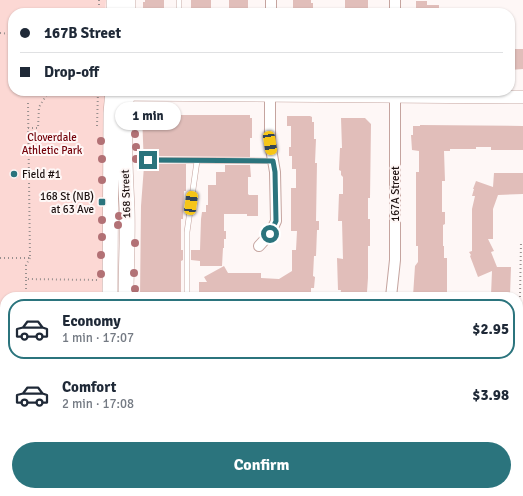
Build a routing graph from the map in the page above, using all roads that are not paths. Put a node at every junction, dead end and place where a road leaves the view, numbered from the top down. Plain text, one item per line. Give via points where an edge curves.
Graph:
1 (118, 96) edge
2 (120, 96) edge
3 (270, 96) edge
4 (395, 96) edge
5 (480, 96) edge
6 (523, 97) edge
7 (148, 160) dead end
8 (197, 161) junction
9 (273, 161) junction
10 (259, 246) dead end
11 (111, 259) junction
12 (110, 292) edge
13 (118, 292) edge
14 (126, 292) edge
15 (187, 292) edge
16 (392, 292) edge

1 - 11 main road, 168 Street via 111,113
2 - 14 main road, 168 Street via 124,116
3 - 9 street via 270,143
4 - 16 street, 167A Street via 395,260
5 - 6 street
7 - 8 lane
8 - 9 lane
8 - 15 lane via 187,232
9 - 10 street via 276,221 270,234
11 - 12 main road, 168 Street
11 - 13 main road via 116,271

